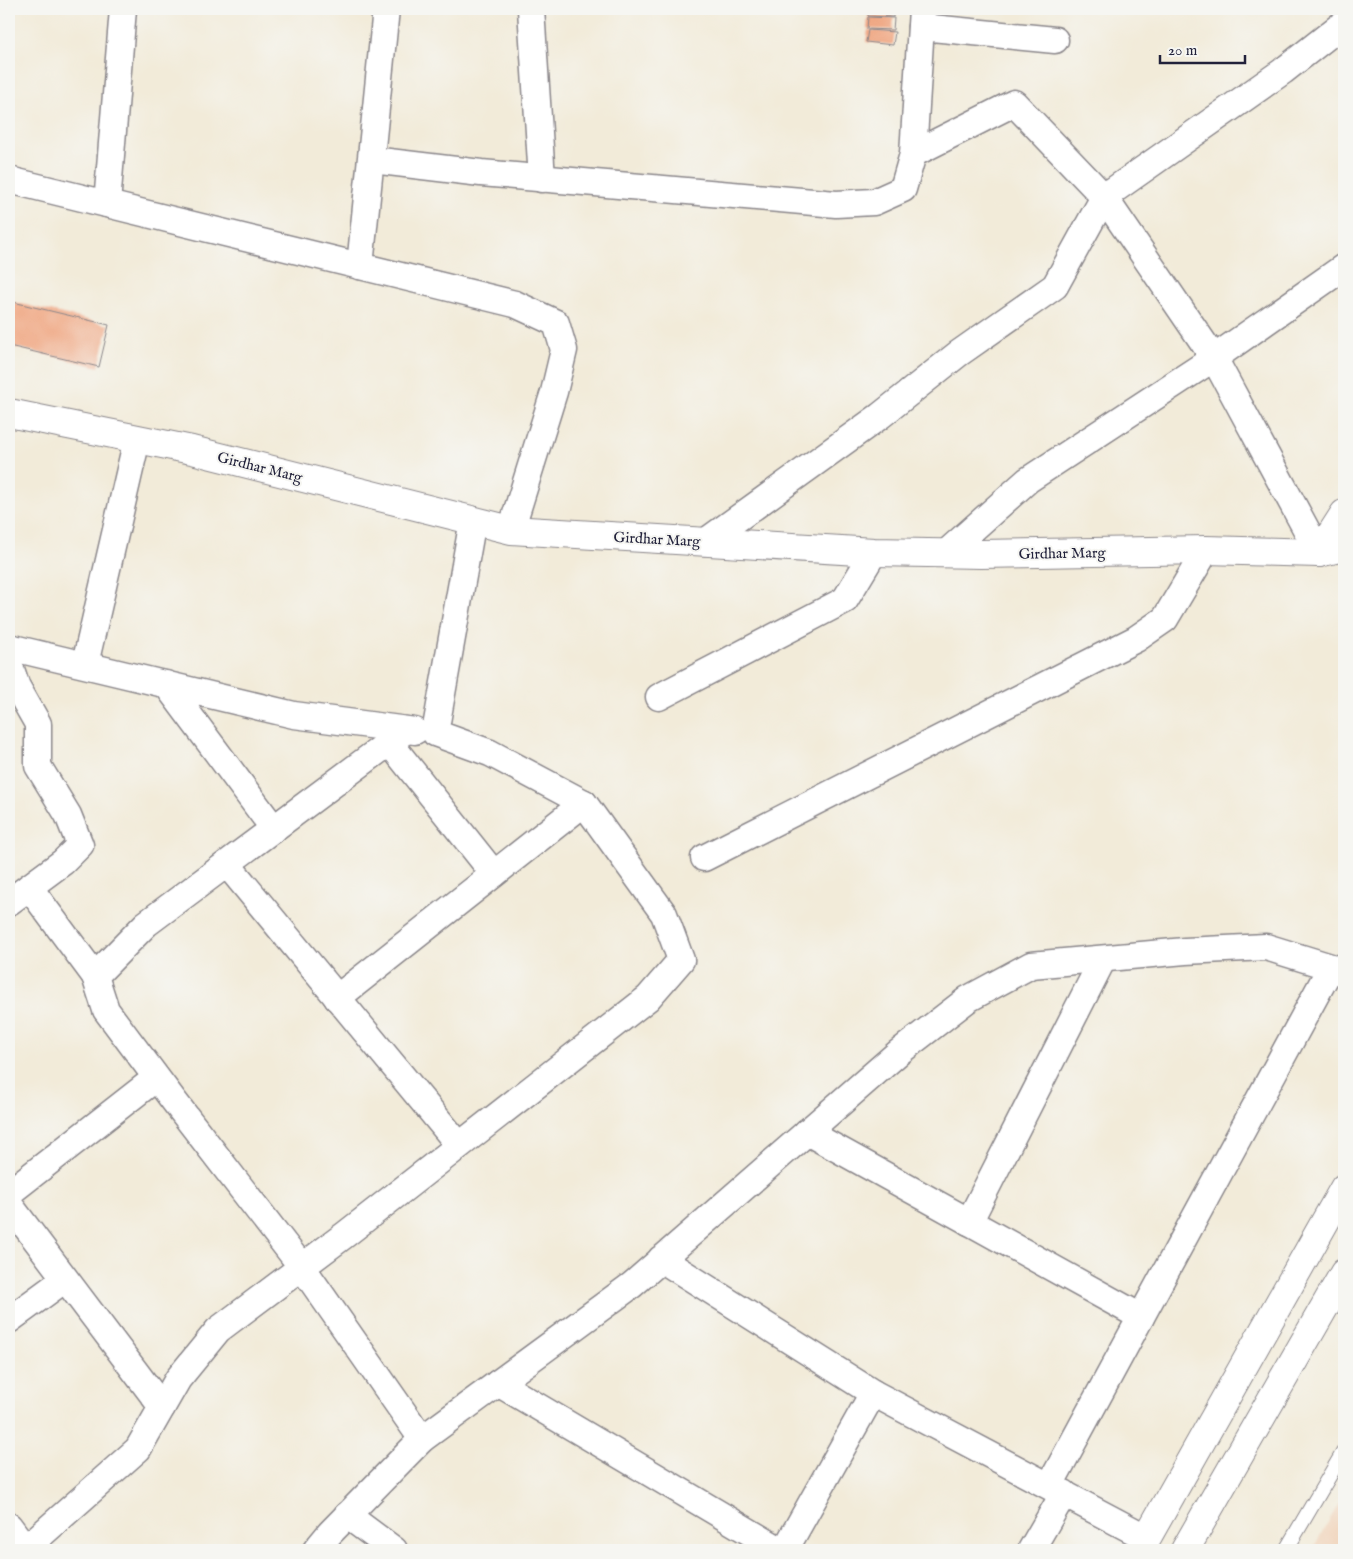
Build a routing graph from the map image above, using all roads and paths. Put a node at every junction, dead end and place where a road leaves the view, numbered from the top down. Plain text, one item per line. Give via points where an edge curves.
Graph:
1 (123, 9) edge
2 (386, 9) edge
3 (531, 9) edge
4 (922, 18) edge
5 (1344, 23) edge
6 (1055, 40) dead end
7 (913, 154) junction
8 (372, 160) junction
9 (542, 179) junction
10 (9, 180) edge
11 (1104, 197) junction
12 (106, 204) junction
13 (360, 266) junction
14 (1344, 267) edge
15 (1214, 358) junction
16 (9, 413) edge
17 (137, 439) junction
18 (1344, 514) edge
19 (472, 520) junction
20 (511, 530) junction
21 (706, 542) junction
22 (1206, 550) junction
23 (1331, 550) edge
24 (874, 552) junction
25 (946, 553) junction
26 (1344, 564) edge
27 (9, 647) edge
28 (9, 663) edge
29 (85, 664) junction
30 (166, 684) junction
31 (659, 697) dead end
32 (436, 733) junction
33 (397, 736) junction
34 (584, 803) junction
35 (274, 829) junction
36 (704, 858) dead end
37 (227, 864) junction
38 (494, 874) junction
39 (19, 894) edge
40 (1103, 959) junction
41 (95, 976) junction
42 (337, 998) junction
43 (156, 1078) junction
44 (807, 1132) junction
45 (459, 1145) junction
46 (1344, 1188) edge
47 (9, 1193) edge
48 (9, 1204) edge
49 (969, 1222) junction
50 (661, 1259) junction
51 (302, 1267) junction
52 (1344, 1273) edge
53 (65, 1279) junction
54 (1141, 1317) junction
55 (9, 1320) edge
56 (498, 1383) junction
57 (873, 1393) junction
58 (162, 1407) junction
59 (422, 1439) junction
60 (1344, 1451) edge
61 (1057, 1489) junction
62 (347, 1515) junction
63 (9, 1526) edge
64 (1144, 1544) edge
65 (25, 1550) edge
66 (316, 1550) edge
67 (394, 1550) edge
68 (780, 1550) edge
69 (785, 1550) edge
70 (1031, 1550) edge
71 (1184, 1550) edge
72 (1286, 1550) edge

1 - 12 street
2 - 8 street
3 - 9 street
4 - 6 street
4 - 7 street
5 - 11 street via 1283,71
7 - 9 street via 903,189 874,202 836,204
7 - 11 street via 1014,103
8 - 9 street
8 - 13 street
10 - 12 street
11 - 15 street
11 - 21 street via 1054,286
12 - 13 street
13 - 20 street via 515,304 556,323 564,350
14 - 15 street
15 - 23 street
15 - 25 street via 1028,480
16 - 17 street, Girdhar Marg
17 - 19 street, Girdhar Marg
17 - 29 street
18 - 23 street
19 - 20 street, Girdhar Marg
19 - 32 street
20 - 21 street, Girdhar Marg
21 - 24 street, Girdhar Marg
22 - 23 street, Girdhar Marg
22 - 25 street, Girdhar Marg
22 - 36 street via 1165,619 1136,639
23 - 26 street
24 - 25 street, Girdhar Marg
24 - 31 street via 845,600
27 - 29 street
28 - 39 street via 17,687 38,724 38,766 68,815 80,845 63,862
29 - 30 street
30 - 33 street
30 - 35 street
32 - 33 street
32 - 34 street via 490,753
33 - 35 street
33 - 38 street
34 - 38 street
34 - 45 street via 664,914 681,960 648,998
35 - 37 street
37 - 41 street via 146,924
37 - 42 street
38 - 42 street
39 - 41 street
40 - 44 street via 1031,965 968,998 898,1053
40 - 49 street
40 - 54 street via 1266,947 1331,967
41 - 43 street via 106,1010
42 - 45 street
43 - 47 street
43 - 51 street
44 - 49 street
44 - 50 street
45 - 51 street
46 - 64 street
48 - 53 street
49 - 54 street
50 - 56 street via 632,1285
50 - 57 street
51 - 58 street via 218,1330 178,1379
51 - 59 street
52 - 71 street
53 - 55 street
53 - 58 street
54 - 61 street
56 - 59 street
56 - 68 street
57 - 61 street
57 - 69 street
58 - 65 street via 138,1449
59 - 62 street
60 - 72 lane
61 - 64 street
61 - 70 street
62 - 66 street
62 - 67 street
63 - 65 street

